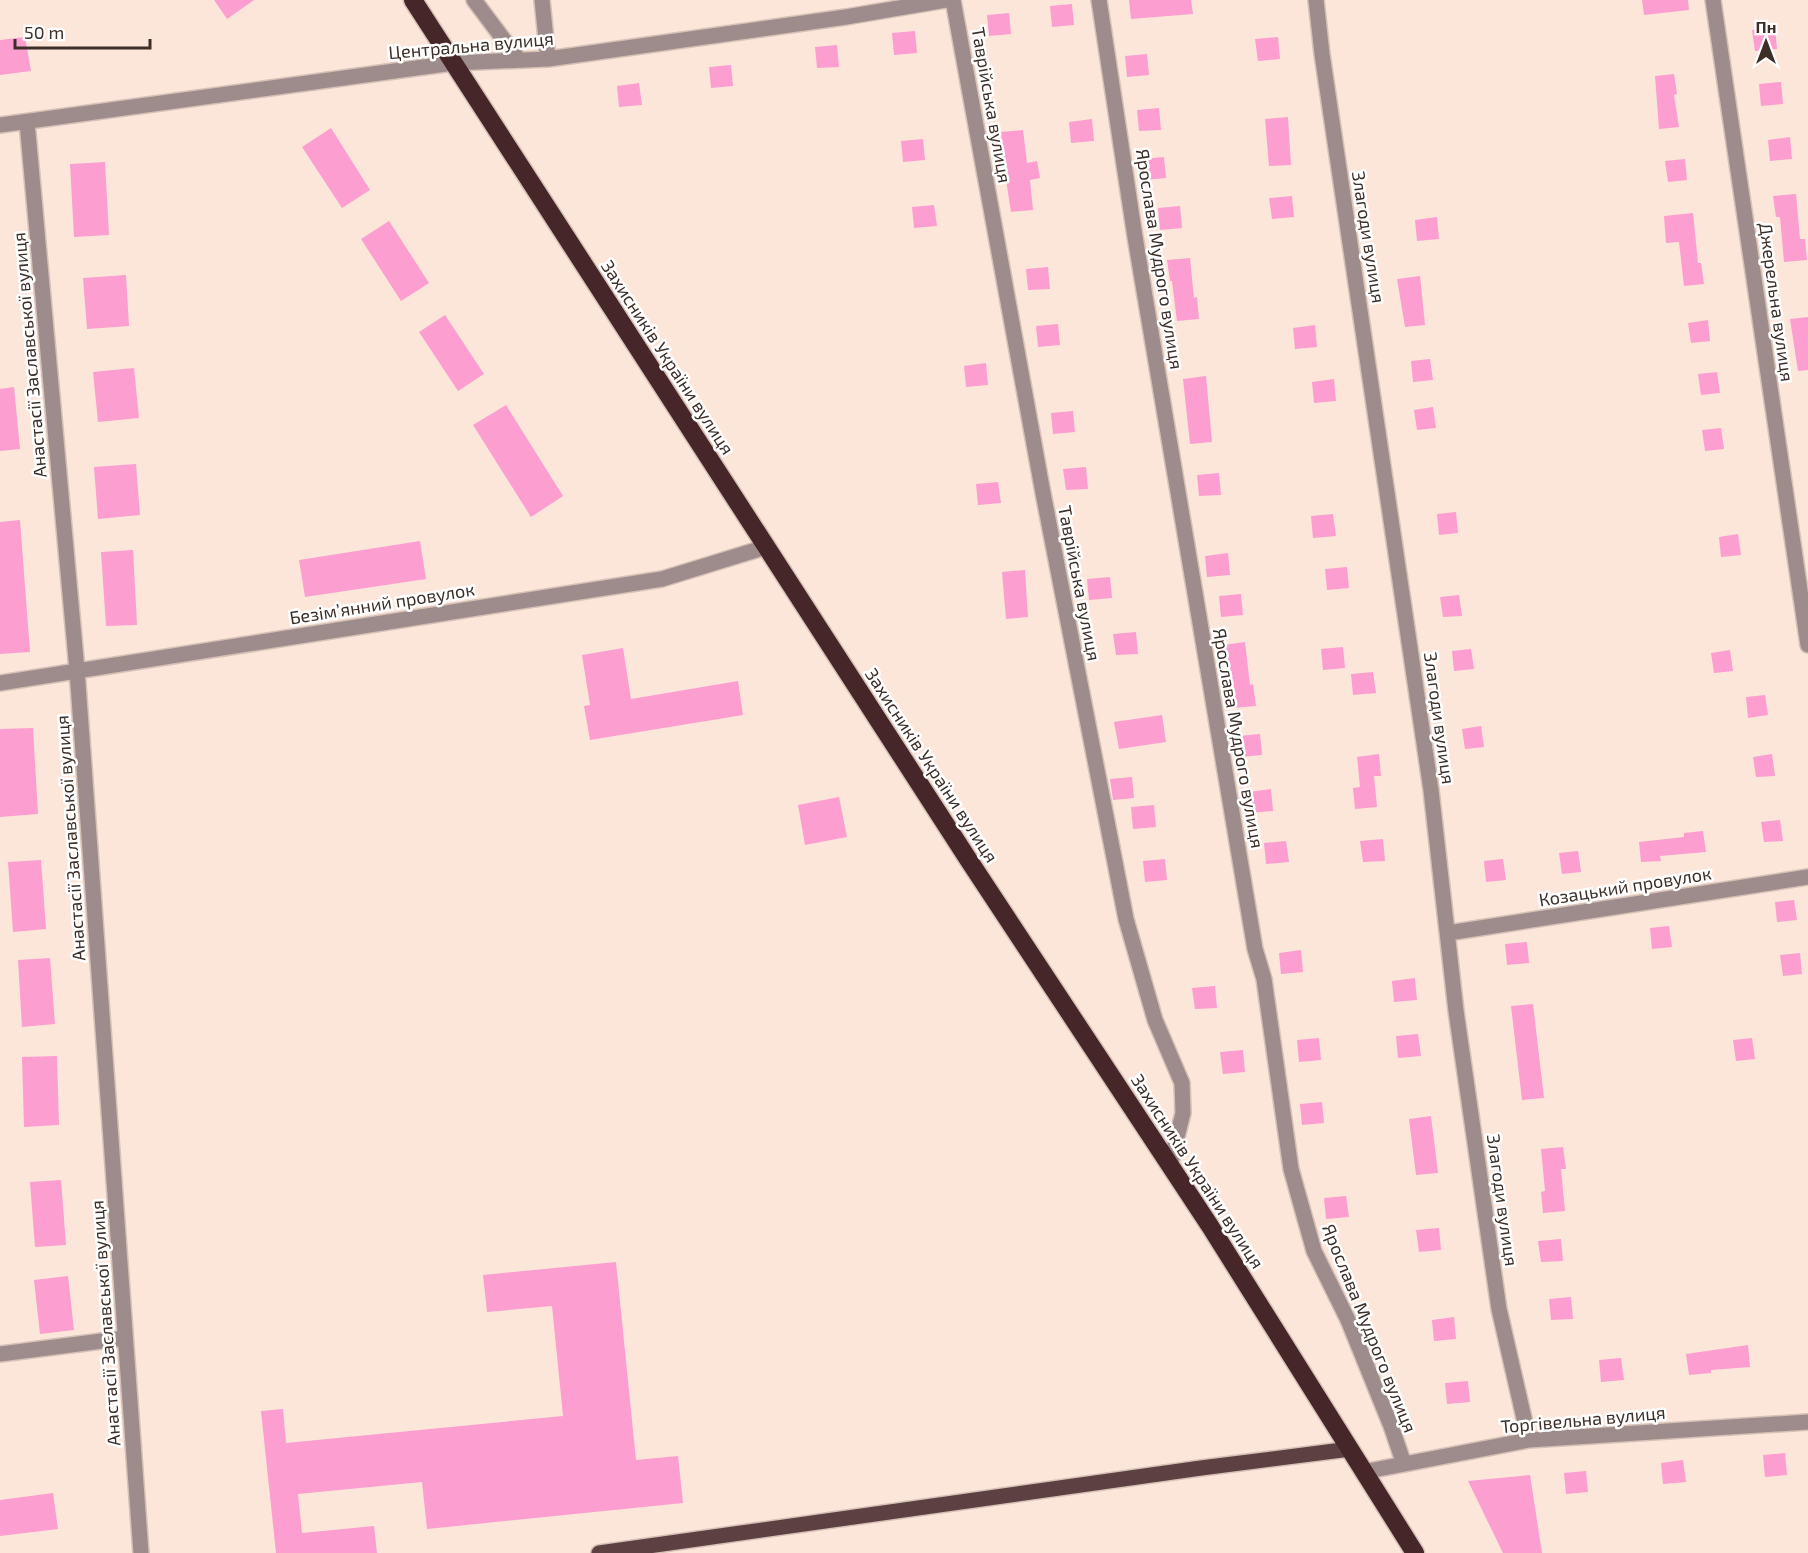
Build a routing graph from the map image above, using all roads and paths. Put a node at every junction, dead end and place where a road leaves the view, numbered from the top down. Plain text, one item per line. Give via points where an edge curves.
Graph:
1 (412, 0) edge
2 (474, 0) edge
3 (542, 0) edge
4 (946, 0) edge
5 (953, 0) edge
6 (1099, 0) edge
7 (1316, 0) edge
8 (1713, 0) edge
9 (548, 59) junction
10 (519, 60) junction
11 (453, 63) junction
12 (27, 122) junction
13 (0, 125) edge
14 (766, 547) junction
15 (1808, 645) edge
16 (77, 670) junction
17 (0, 683) edge
18 (1808, 877) edge
19 (1448, 933) junction
20 (1170, 1165) junction
21 (125, 1338) junction
22 (0, 1354) edge
23 (1808, 1422) edge
24 (1528, 1440) junction
25 (1350, 1449) junction
26 (1404, 1464) junction
27 (1363, 1472) junction
28 (141, 1553) edge
29 (599, 1553) edge
30 (1415, 1553) edge

1 - 11 highway, Захисників України вулиця
2 - 10 street
3 - 9 street
4 - 9 street, Центральна вулиця
5 - 20 street, Таврійська вулиця via 1126,919 1155,1020 1182,1083 1183,1113
6 - 26 street, Ярослава Мудрого вулиця via 1255,949 1264,979 1291,1170 1314,1251 1348,1320
7 - 19 street, Злагоди вулиця via 1431,790
8 - 15 street, Джерельна вулиця
9 - 10 street, Центральна вулиця
10 - 11 street, Центральна вулиця
11 - 12 street, Центральна вулиця
11 - 14 highway, Захисників України вулиця
12 - 13 street, Центральна вулиця
12 - 16 street, Анастасії Заславської вулиця
14 - 16 street, Безімʼянний провулок via 663,579
14 - 20 highway, Захисників України вулиця
16 - 17 street, Безімʼянний провулок
16 - 21 street, Анастасії Заславської вулиця
18 - 19 street, Козацький провулок
19 - 24 street, Злагоди вулиця via 1499,1310
20 - 25 highway, Захисників України вулиця
21 - 22 street
21 - 28 street, Анастасії Заславської вулиця
23 - 24 street, Торгівельна вулиця
24 - 26 street, Торгівельна вулиця
25 - 27 highway, Захисників України вулиця
25 - 29 main road
26 - 27 street, Торгівельна вулиця
27 - 30 highway, Захисників України вулиця

